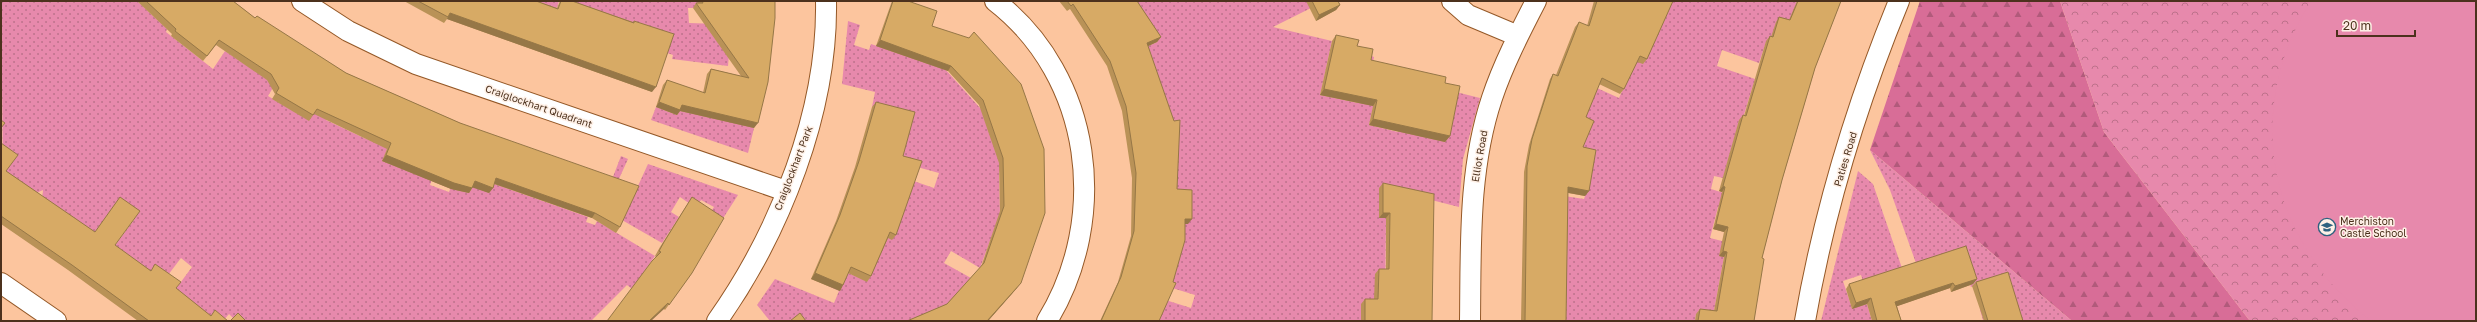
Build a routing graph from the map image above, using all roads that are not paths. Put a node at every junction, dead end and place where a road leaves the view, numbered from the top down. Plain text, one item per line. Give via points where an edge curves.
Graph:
1 (302, 1) edge
2 (826, 1) edge
3 (995, 1) edge
4 (1452, 1) edge
5 (1536, 1) edge
6 (1899, 1) edge
7 (1518, 36) junction
8 (786, 191) junction
9 (1, 283) edge
10 (56, 321) edge
11 (717, 321) edge
12 (1047, 321) edge
13 (1470, 321) edge
14 (1805, 321) edge

1 - 8 street, Craiglockhart Quadrant via 348,30 416,64
2 - 8 street, Craiglockhart Park via 824,53 810,126
3 - 12 street via 1020,24 1053,68 1065,92 1082,145 1085,172 1083,227 1068,280
4 - 7 street via 1468,15
5 - 7 street, Elliot Road
6 - 14 street, Paties Road via 1861,107 1825,226
7 - 13 street, Elliot Road via 1492,98 1476,166 1471,218
8 - 11 street, Craiglockhart Park via 747,273
9 - 10 street

